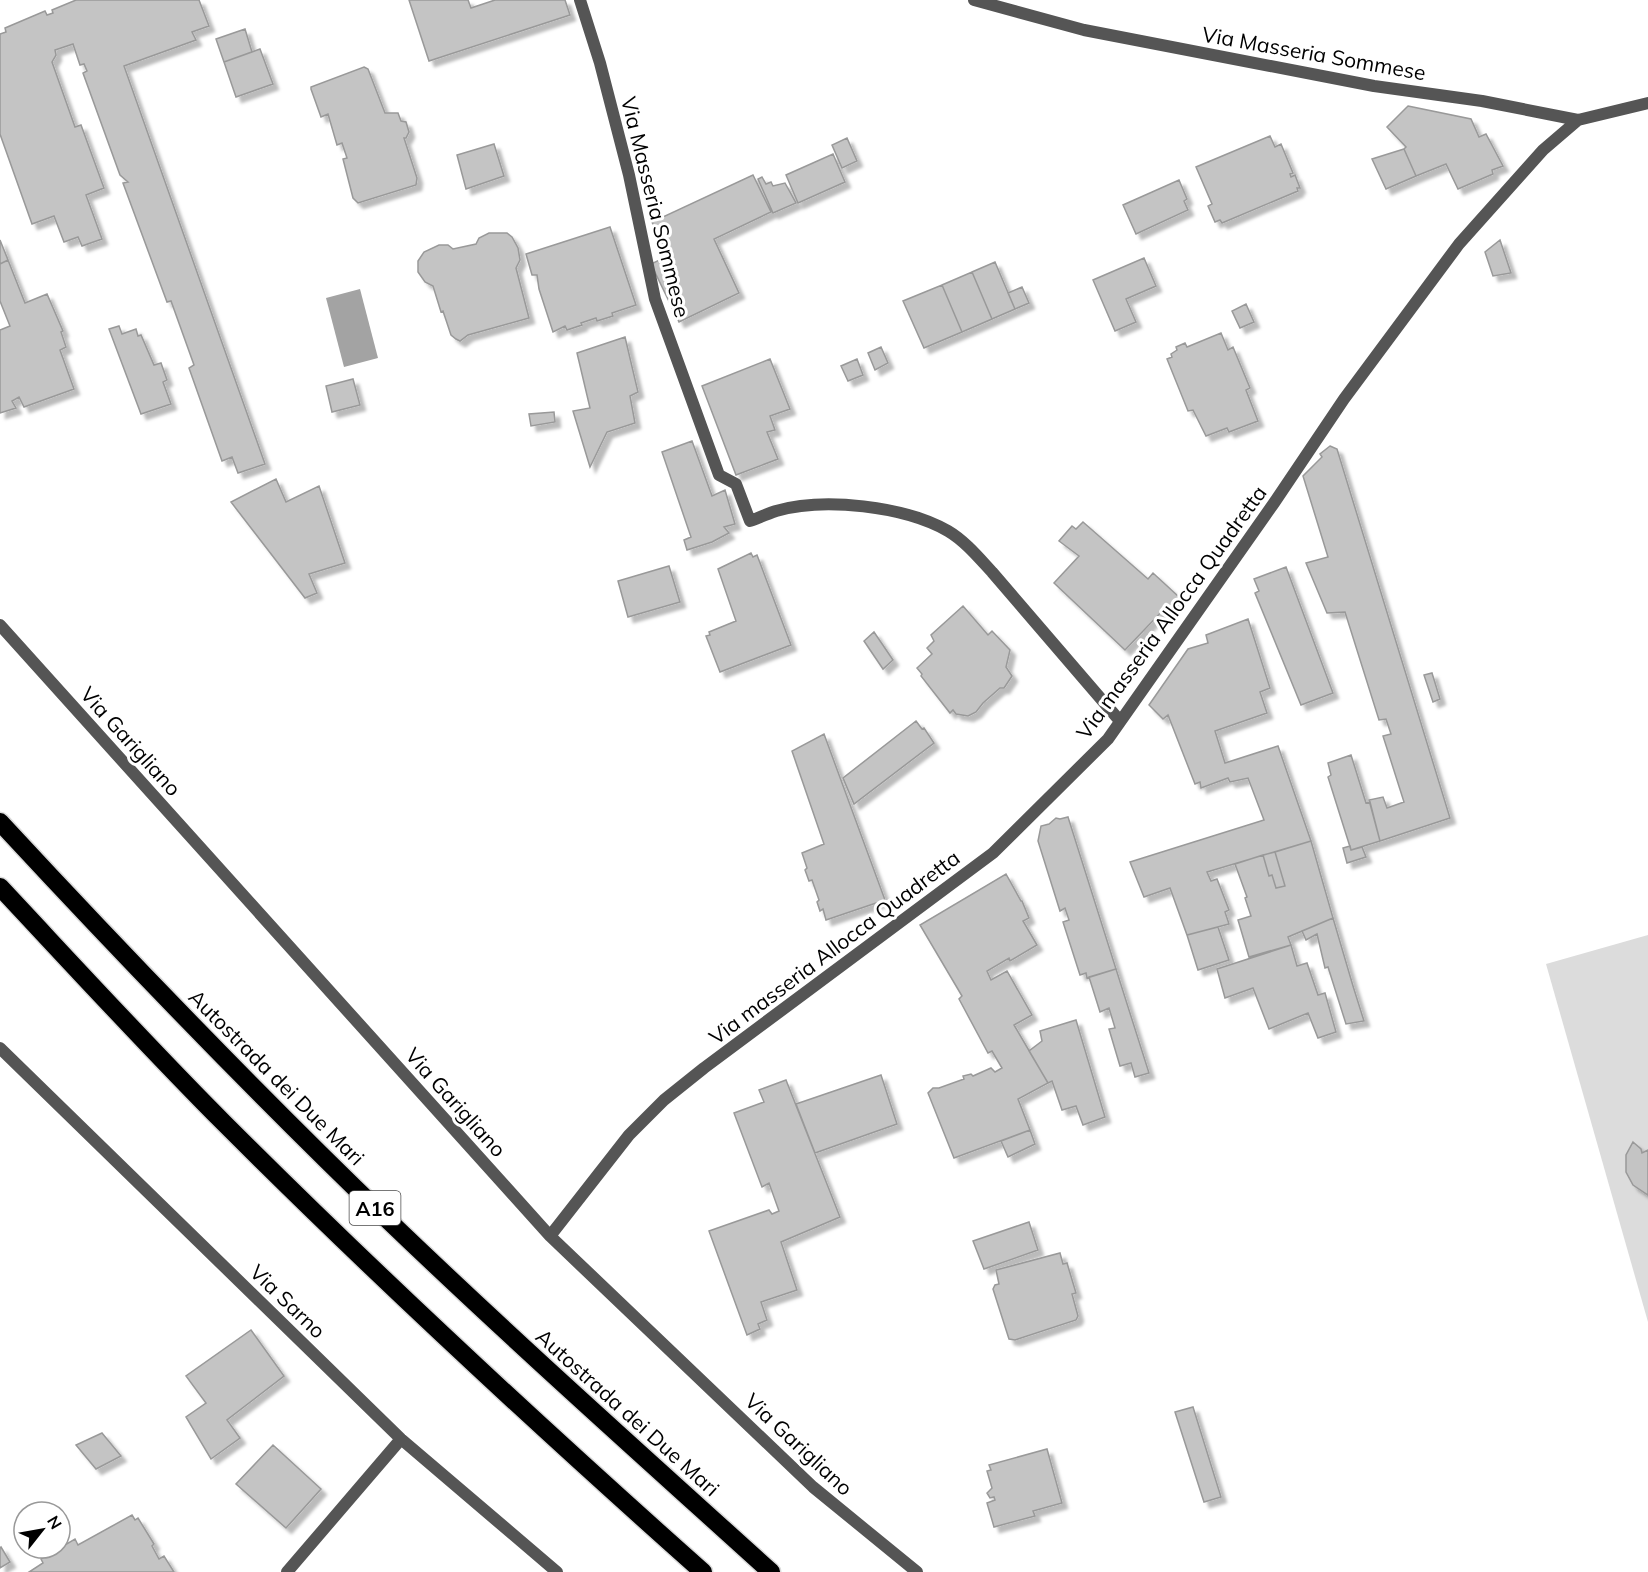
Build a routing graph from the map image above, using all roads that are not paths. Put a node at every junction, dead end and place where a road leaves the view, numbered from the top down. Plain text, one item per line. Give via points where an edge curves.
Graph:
1 (580, 0) edge
2 (974, 0) edge
3 (1648, 103) edge
4 (1578, 120) junction
5 (0, 625) edge
6 (1120, 721) junction
7 (0, 822) edge
8 (0, 887) edge
9 (0, 1048) edge
10 (550, 1236) junction
11 (401, 1439) junction
12 (287, 1572) edge
13 (557, 1572) edge
14 (703, 1572) edge
15 (771, 1572) edge
16 (917, 1572) edge

1 - 6 street, Via Masseria Sommese via 629,175 654,298 719,475 736,484 750,521 777,511 816,505 853,506 901,514 949,532 992,572
2 - 4 street, Via Masseria Sommese via 1107,34 1374,86
3 - 4 street, Via Masseria Sommese
4 - 6 street, Via masseria Allocca Quadretta via 1543,150 1459,244 1344,399
5 - 10 street, Via Garigliano
6 - 10 street, Via masseria Allocca Quadretta via 1108,739 993,853 664,1100 629,1135
7 - 15 highway, Autostrada dei Due Mari / A16 via 126,957 388,1220
8 - 14 highway, A16 via 223,1122 357,1253
9 - 11 street, Via Sarno
10 - 16 street, Via Garigliano via 813,1487
11 - 12 street
11 - 13 street, Via Sarno

